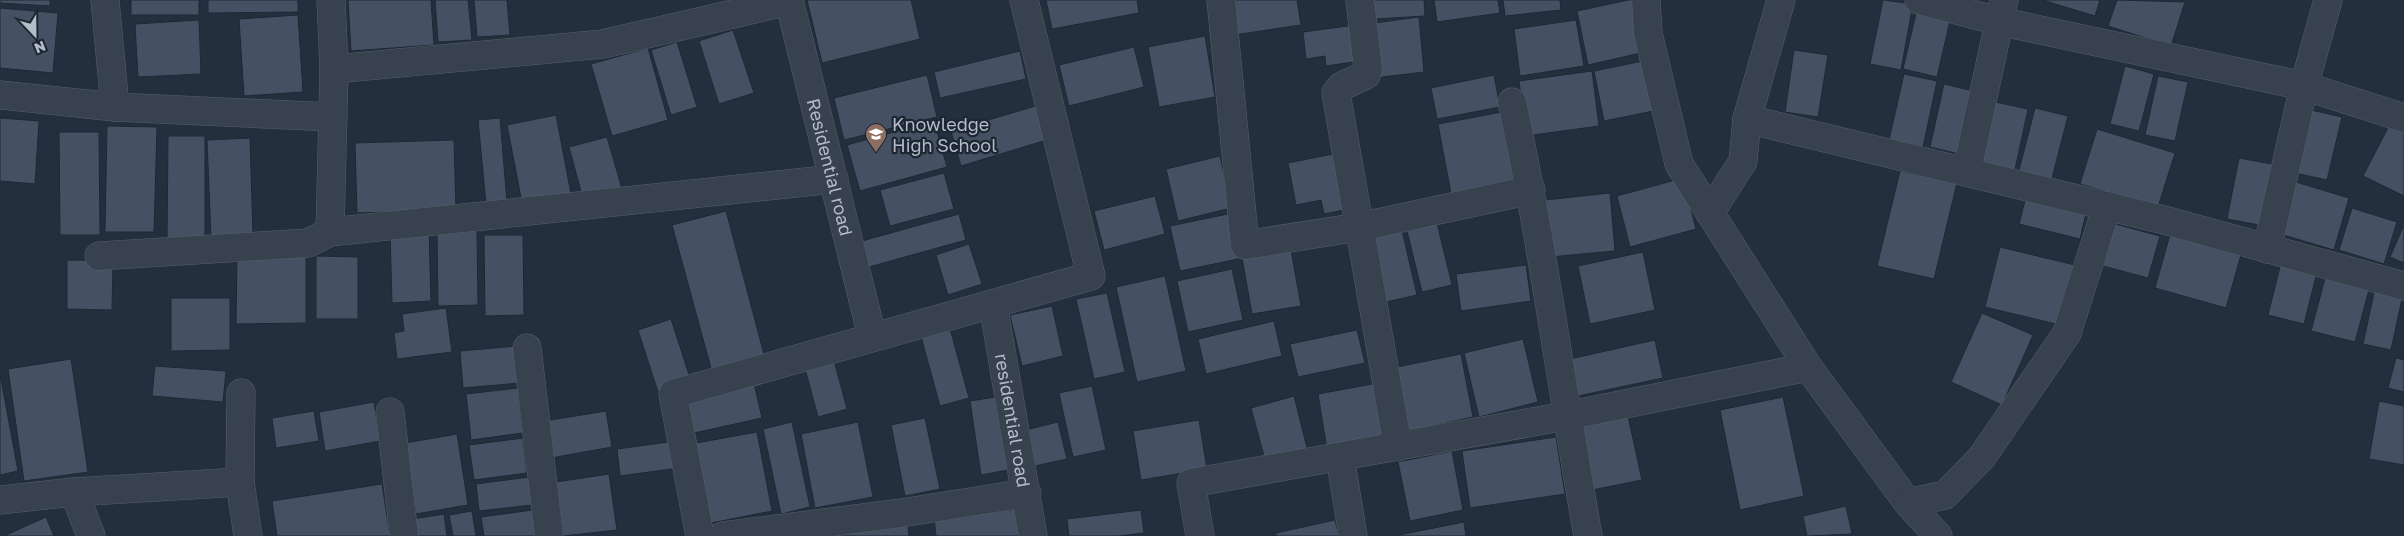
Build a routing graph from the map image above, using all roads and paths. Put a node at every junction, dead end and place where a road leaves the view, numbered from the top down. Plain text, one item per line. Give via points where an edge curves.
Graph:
1 (105, 0) edge
2 (331, 0) edge
3 (789, 0) edge
4 (1024, 0) edge
5 (1221, 0) edge
6 (1360, 0) edge
7 (1646, 0) edge
8 (1781, 0) edge
9 (1919, 0) edge
10 (2328, 0) edge
11 (2001, 11) edge
12 (334, 68) junction
13 (2304, 86) junction
14 (0, 95) edge
15 (1512, 102) dead end
16 (115, 107) junction
17 (333, 116) junction
18 (2404, 118) edge
19 (1746, 119) junction
20 (1967, 171) junction
21 (834, 179) junction
22 (1531, 190) junction
23 (2107, 206) junction
24 (1710, 212) junction
25 (1359, 226) junction
26 (330, 232) junction
27 (2267, 250) junction
28 (99, 256) dead end
29 (2404, 286) edge
30 (993, 304) junction
31 (872, 336) junction
32 (526, 348) dead end
33 (1808, 367) junction
34 (241, 393) dead end
35 (390, 412) dead end
36 (1566, 416) junction
37 (1398, 447) junction
38 (1340, 457) junction
39 (240, 482) junction
40 (74, 492) junction
41 (1027, 493) junction
42 (0, 500) edge
43 (1908, 503) junction
44 (91, 536) edge
45 (248, 536) edge
46 (404, 536) edge
47 (549, 536) edge
48 (700, 536) edge
49 (723, 536) edge
50 (1033, 536) edge
51 (1200, 536) edge
52 (1353, 536) edge
53 (1588, 536) edge
54 (1938, 536) edge

1 - 16 street
2 - 12 street
3 - 12 street via 603,44
3 - 21 street, Residential road
4 - 30 street via 1091,276
5 - 25 street via 1244,245
6 - 25 street via 1368,69 1366,75 1342,86 1336,93
7 - 24 street via 1648,33 1679,164
8 - 19 street
9 - 11 street
10 - 13 street
11 - 13 street
11 - 20 street
12 - 17 street
13 - 18 street
13 - 27 street
14 - 16 street
15 - 22 street
16 - 17 street
17 - 26 street
19 - 20 street
19 - 24 street via 1743,161
20 - 23 street
21 - 26 street
21 - 31 street, Residential road
22 - 25 street
22 - 36 street
23 - 27 street
23 - 43 street via 2067,333 1982,457 1945,495
24 - 33 street
25 - 37 street
26 - 28 street via 308,243
27 - 29 street
30 - 31 street
30 - 41 street, residential road
31 - 48 street via 673,394
32 - 47 street
33 - 36 street
33 - 43 street
34 - 39 street
35 - 46 street
36 - 37 street
36 - 53 street
37 - 38 street
38 - 51 street via 1190,483
38 - 52 street
39 - 40 street
39 - 45 street
40 - 42 street
40 - 44 street
41 - 49 street
41 - 50 street, residential road
43 - 54 street

